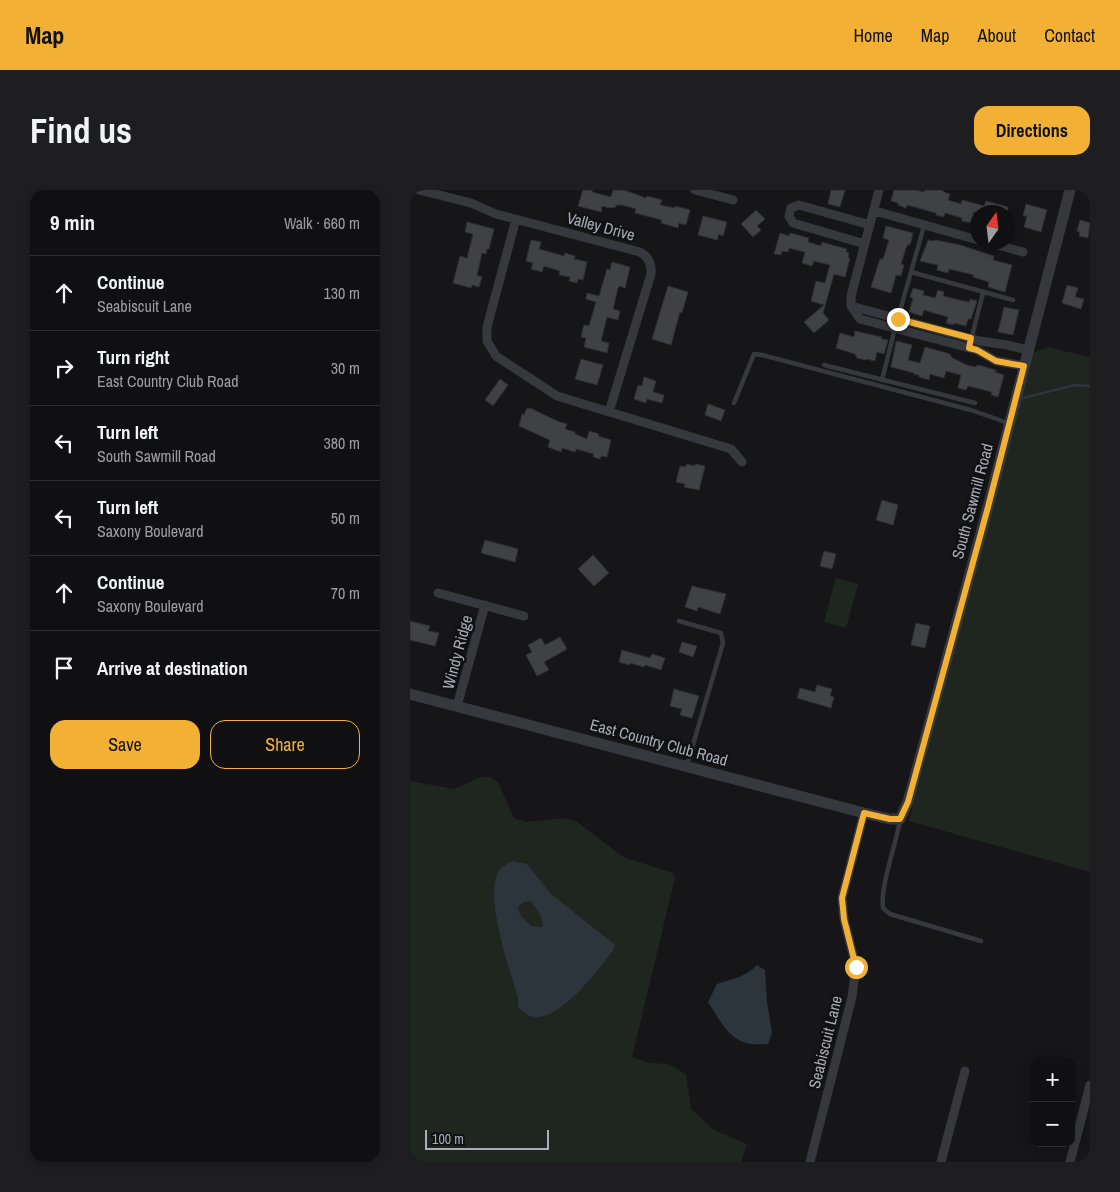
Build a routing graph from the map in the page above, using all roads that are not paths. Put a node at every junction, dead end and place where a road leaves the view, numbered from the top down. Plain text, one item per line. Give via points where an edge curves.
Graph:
1 (419, 190) edge
2 (695, 190) edge
3 (879, 190) edge
4 (1070, 190) edge
5 (733, 200) dead end
6 (875, 211) junction
7 (516, 220) junction
8 (870, 226) junction
9 (924, 226) junction
10 (970, 238) edge
11 (865, 244) junction
12 (1015, 250) edge
13 (1023, 252) dead end
14 (910, 272) junction
15 (983, 293) junction
16 (1013, 300) dead end
17 (850, 306) junction
18 (898, 319) junction
19 (895, 328) junction
20 (971, 338) junction
21 (969, 348) junction
22 (1028, 350) junction
23 (824, 365) dead end
24 (1024, 366) junction
25 (882, 380) junction
26 (734, 403) dead end
27 (975, 404) dead end
28 (608, 412) junction
29 (1009, 423) junction
30 (742, 462) dead end
31 (438, 593) dead end
32 (485, 605) junction
33 (524, 616) dead end
34 (679, 620) dead end
35 (410, 694) edge
36 (457, 706) junction
37 (687, 766) junction
38 (864, 813) junction
39 (900, 819) junction
40 (981, 941) dead end
41 (964, 1071) dead end
42 (1090, 1085) edge
43 (810, 1162) edge
44 (941, 1162) edge
45 (1070, 1162) edge

1 - 7 street, Valley Drive via 471,203
2 - 5 street
3 - 6 street
4 - 22 street, South Sawmill Road
6 - 8 street
6 - 9 street
7 - 28 street via 487,327 487,341 496,356 557,396
7 - 28 street, Valley Drive via 640,252 650,262 649,281
8 - 11 street
8 - 11 street via 799,205 791,208 789,216 793,223
9 - 10 street
9 - 14 lane
11 - 17 street
12 - 13 street
14 - 15 lane
14 - 18 lane
15 - 16 lane
15 - 20 lane
17 - 18 street
17 - 19 street via 860,319
18 - 19 lane
18 - 20 street
19 - 21 street
19 - 25 lane
20 - 21 lane
20 - 22 street
21 - 24 street via 996,361
22 - 24 street, South Sawmill Road
23 - 25 lane
24 - 29 street, South Sawmill Road
25 - 27 lane
26 - 29 lane via 754,354 762,354
28 - 30 street via 731,449
29 - 39 street, South Sawmill Road via 908,802
31 - 32 street, Windy Ridge
32 - 33 street, Windy Ridge
32 - 36 street, Windy Ridge
34 - 37 lane via 721,633 723,643
35 - 36 street, East Country Club Road
36 - 37 street, East Country Club Road
37 - 38 street, East Country Club Road
38 - 39 street, East Country Club Road
38 - 43 street, Seabiscuit Lane via 842,898 856,967 852,997
39 - 40 lane via 884,889 883,908 890,914
41 - 44 street
42 - 45 street

